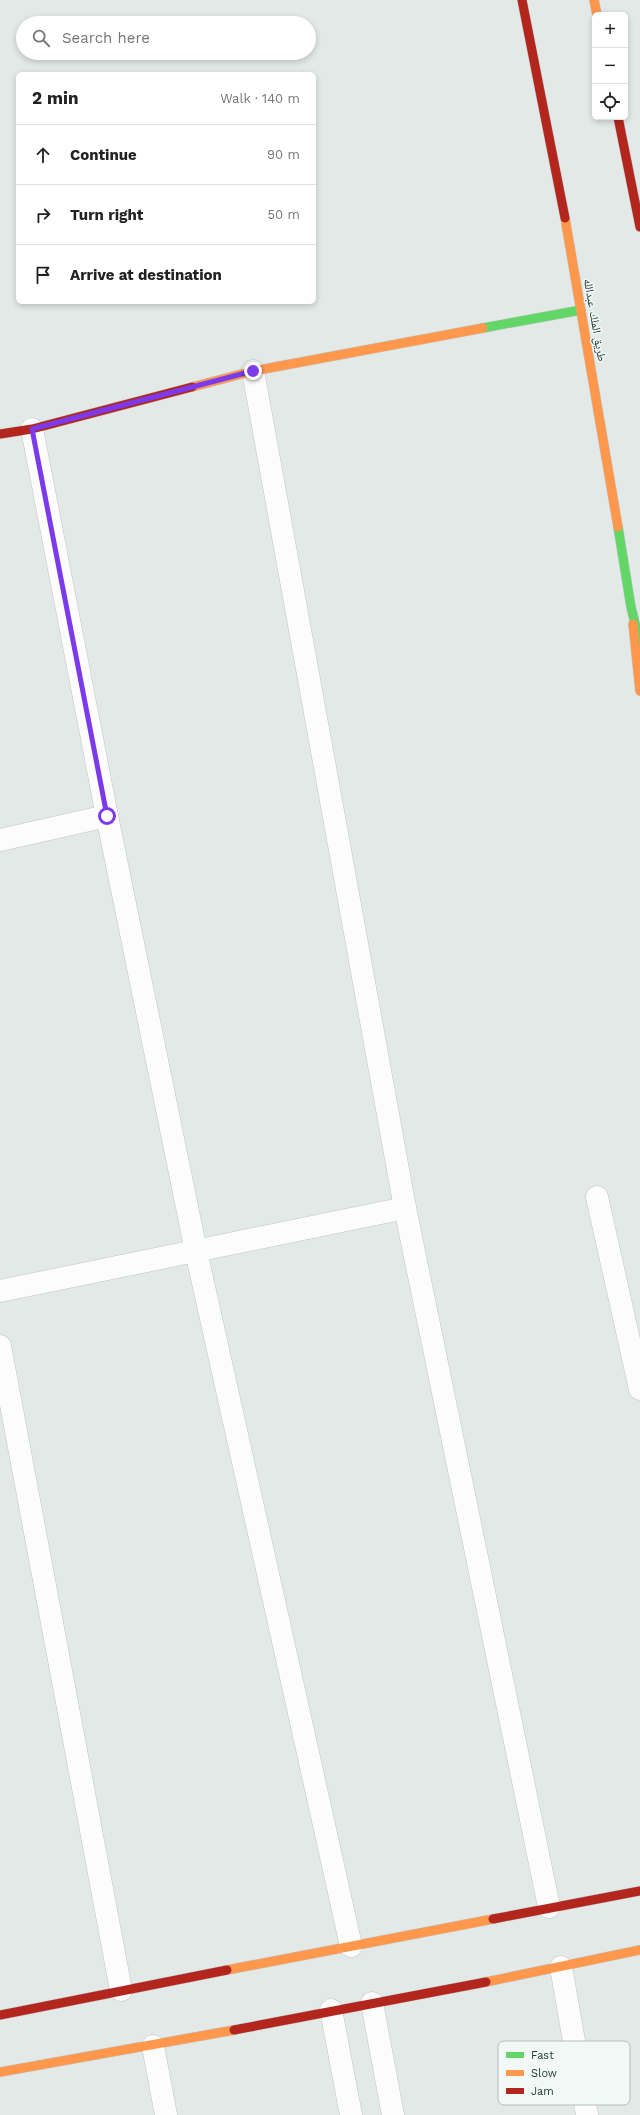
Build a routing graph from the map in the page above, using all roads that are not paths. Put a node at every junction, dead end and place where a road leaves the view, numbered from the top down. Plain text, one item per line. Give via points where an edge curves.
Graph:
1 (522, 0) edge
2 (594, 0) edge
3 (596, 12) edge
4 (619, 120) edge
5 (640, 227) edge
6 (581, 310) junction
7 (253, 371) junction
8 (32, 429) junction
9 (0, 434) edge
10 (631, 607) junction
11 (640, 644) edge
12 (640, 691) edge
13 (107, 816) junction
14 (0, 840) edge
15 (597, 1197) dead end
16 (405, 1208) junction
17 (196, 1251) junction
18 (0, 1291) edge
19 (0, 1346) edge
20 (640, 1389) edge
21 (640, 1890) edge
22 (549, 1907) junction
23 (351, 1946) junction
24 (640, 1950) edge
25 (561, 1967) junction
26 (121, 1990) junction
27 (372, 2003) junction
28 (331, 2010) junction
29 (0, 2015) edge
30 (574, 2041) edge
31 (154, 2046) junction
32 (0, 2072) edge
33 (585, 2105) edge
34 (166, 2115) edge
35 (351, 2115) edge
36 (393, 2115) edge
37 (587, 2115) edge

1 - 6 main road, طريق الملك عبدالله
2 - 3 main road
4 - 5 main road
6 - 7 main road
6 - 10 main road, طريق الملك عبدالله
7 - 8 main road
7 - 16 street
8 - 9 main road
8 - 13 street
10 - 11 main road, طريق الملك عبدالله
10 - 12 main road
13 - 14 street
13 - 17 street
15 - 20 street
16 - 17 street
16 - 22 street
17 - 18 street
17 - 23 street
19 - 26 street
21 - 22 main road
22 - 23 main road
23 - 26 main road
24 - 25 main road
25 - 27 main road
25 - 30 street
26 - 29 main road
27 - 28 main road
27 - 36 street
28 - 31 main road
28 - 35 street
31 - 32 main road
31 - 34 street
33 - 37 street

